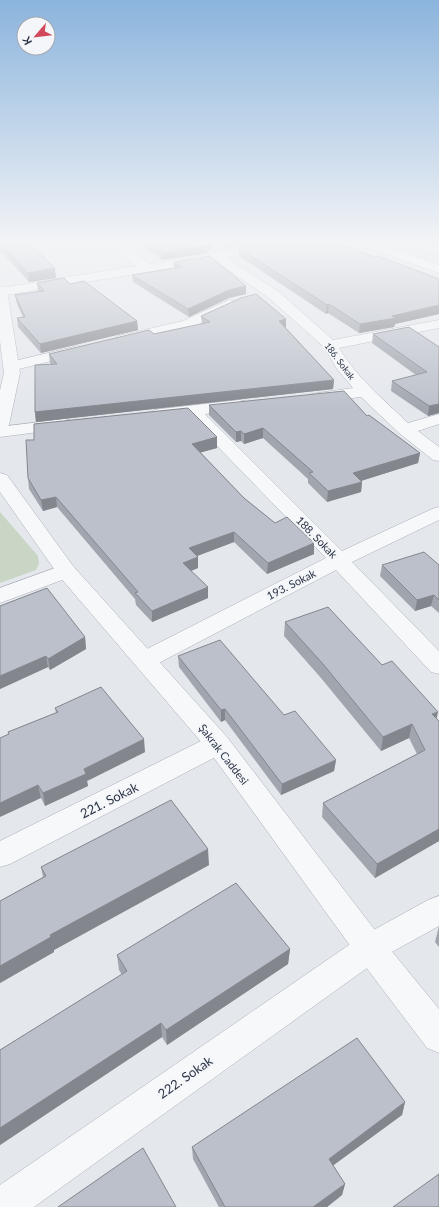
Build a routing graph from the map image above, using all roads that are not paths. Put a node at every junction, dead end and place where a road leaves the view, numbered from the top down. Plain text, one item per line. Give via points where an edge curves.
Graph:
1 (2, 297) edge
2 (254, 297) edge
3 (277, 297) edge
4 (439, 324) edge
5 (111, 342) edge
6 (330, 345) junction
7 (88, 347) edge
8 (8, 372) edge
9 (364, 392) junction
10 (302, 399) edge
11 (255, 404) edge
12 (192, 410) junction
13 (146, 415) edge
14 (439, 419) edge
15 (76, 423) edge
16 (0, 424) edge
17 (405, 429) junction
18 (0, 432) edge
19 (439, 456) edge
20 (2, 485) edge
21 (439, 513) edge
22 (339, 560) junction
23 (66, 572) junction
24 (0, 596) edge
25 (145, 660) junction
26 (439, 666) edge
27 (218, 744) junction
28 (0, 855) edge
29 (439, 910) edge
30 (370, 948) junction
31 (439, 1036) edge
32 (1, 1207) edge

1 - 8 street
2 - 5 street via 207,314 188,324
3 - 6 street, 186. Sokak
4 - 6 street
6 - 9 street, 186. Sokak via 342,366
7 - 8 street
8 - 16 street
9 - 10 street
9 - 17 street, 186. Sokak
11 - 12 street
12 - 13 street
12 - 22 street, 188. Sokak
14 - 17 street
15 - 18 street
17 - 19 street, 186. Sokak
20 - 23 street, Şakrak Caddesi
21 - 22 street, 193. Sokak
22 - 25 street, 193. Sokak
22 - 26 street, 188. Sokak
23 - 24 street
23 - 25 street, Şakrak Caddesi
25 - 27 street, Şakrak Caddesi
27 - 28 street, 221. Sokak
27 - 30 street, Şakrak Caddesi
29 - 30 street, 222. Sokak
30 - 31 street, Şakrak Caddesi
30 - 32 street, 222. Sokak

